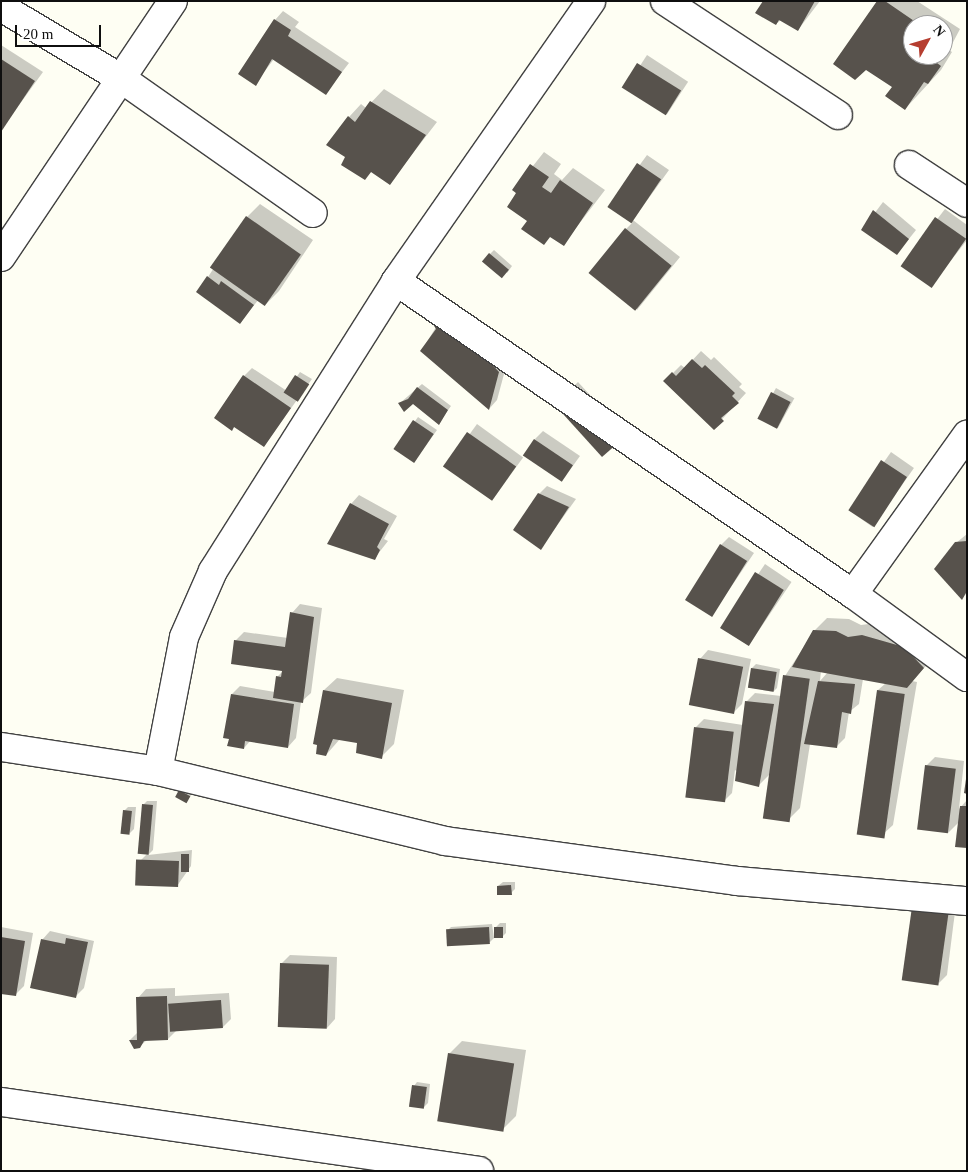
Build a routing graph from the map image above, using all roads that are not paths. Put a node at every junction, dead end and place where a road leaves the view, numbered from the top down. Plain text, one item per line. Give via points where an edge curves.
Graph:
1 (173, 1) edge
2 (591, 1) edge
3 (665, 1) edge
4 (1, 7) edge
5 (122, 79) junction
6 (838, 115) dead end
7 (909, 165) dead end
8 (967, 203) edge
9 (313, 213) dead end
10 (1, 257) edge
11 (396, 280) junction
12 (967, 435) edge
13 (853, 594) junction
14 (967, 677) edge
15 (1, 747) edge
16 (158, 771) junction
17 (967, 901) edge
18 (1, 1102) edge
19 (479, 1171) edge

1 - 5 street
2 - 11 street
3 - 6 street
4 - 5 street
5 - 9 street
5 - 10 street
7 - 8 street
11 - 13 street
11 - 16 street via 213,571 196,605 184,637
12 - 13 street
13 - 14 street
15 - 16 street
16 - 17 street via 445,841 737,881
18 - 19 street

